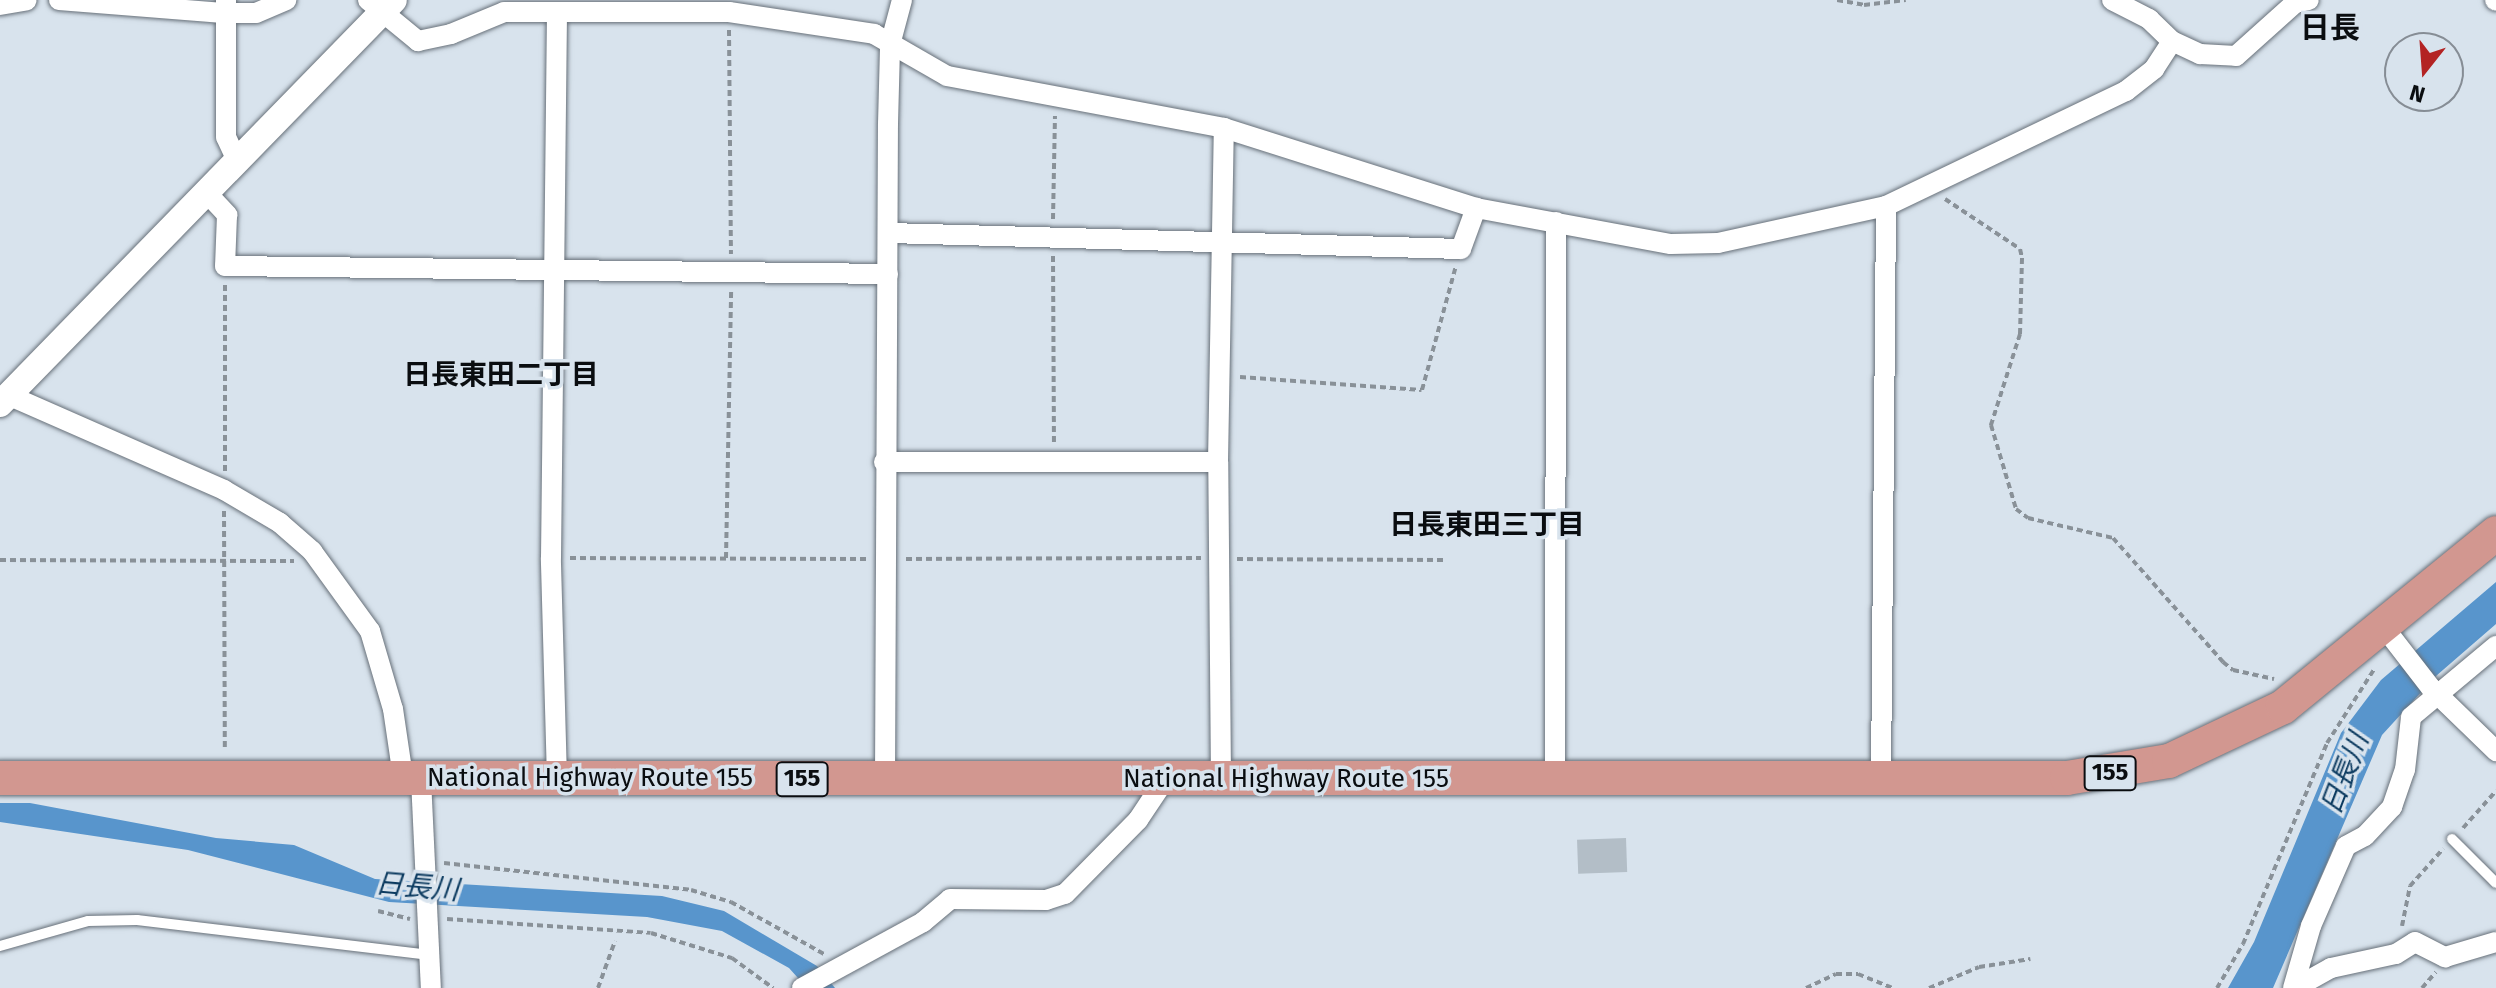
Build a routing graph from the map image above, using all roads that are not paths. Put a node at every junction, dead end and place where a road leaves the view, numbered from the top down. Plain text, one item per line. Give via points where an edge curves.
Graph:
1 (27, 0) edge
2 (59, 0) edge
3 (286, 0) edge
4 (902, 0) edge
5 (2112, 0) edge
6 (2309, 0) edge
7 (381, 4) edge
8 (0, 5) edge
9 (226, 7) edge
10 (557, 14) junction
11 (2172, 41) junction
12 (890, 45) junction
13 (1224, 128) junction
14 (237, 161) junction
15 (205, 191) junction
16 (1886, 206) junction
17 (1476, 208) junction
18 (1556, 222) junction
19 (889, 233) junction
20 (1225, 243) junction
21 (553, 267) junction
22 (888, 274) junction
23 (3, 397) edge
24 (884, 462) junction
25 (1218, 462) junction
26 (2496, 533) edge
27 (2392, 639) junction
28 (2496, 646) edge
29 (2436, 692) junction
30 (2496, 751) edge
31 (0, 778) edge
32 (412, 778) junction
33 (1166, 778) junction
34 (1221, 778) junction
35 (557, 779) junction
36 (885, 779) junction
37 (1555, 780) junction
38 (1881, 780) junction
39 (2452, 839) road end
40 (2496, 883) edge
41 (2496, 942) edge
42 (0, 946) edge
43 (432, 955) junction
44 (431, 988) edge
45 (802, 988) edge
46 (2294, 988) edge

1 - 8 street
2 - 9 street
3 - 9 street via 256,13
4 - 12 street
5 - 11 street via 2149,19
6 - 11 street via 2295,3 2236,56 2200,54
7 - 10 street via 418,41 504,12
7 - 14 street
9 - 14 street via 226,137
10 - 12 street via 768,15 874,34
10 - 21 street
11 - 16 street via 2154,69 2126,91
12 - 13 street via 947,76
12 - 19 street
13 - 17 street
13 - 20 street
14 - 15 street
15 - 21 street via 227,215 225,266
15 - 23 street via 144,261
16 - 18 street via 1718,243 1635,241
16 - 38 street
17 - 18 street
17 - 20 street via 1461,249
18 - 37 street
19 - 20 street
19 - 22 street
20 - 25 street
21 - 22 street
21 - 35 street via 551,583
22 - 24 street
23 - 32 street via 224,490 280,523 312,551 370,631
24 - 25 street
24 - 36 street
25 - 34 street
26 - 27 highway, National Highway Route 155 / 155
27 - 29 street
27 - 38 highway, National Highway Route 155 / 155 via 2283,707 2209,745 2118,772
28 - 29 street
29 - 30 street
29 - 46 street via 2411,717 2405,770 2392,807 2365,836 2346,846 2311,926
31 - 32 highway, National Highway Route 155 / 155
32 - 35 highway, National Highway Route 155 / 155
32 - 43 street via 426,865
33 - 34 highway, National Highway Route 155 / 155
33 - 36 highway, National Highway Route 155 / 155
33 - 45 street via 1138,820 1065,894 1034,900 950,899 923,922
34 - 37 highway, National Highway Route 155 / 155
35 - 36 highway, National Highway Route 155 / 155
37 - 38 highway, National Highway Route 155 / 155
39 - 40 lane
41 - 46 street via 2456,957 2415,942 2331,968
42 - 43 lane via 88,921 137,920
43 - 44 street

